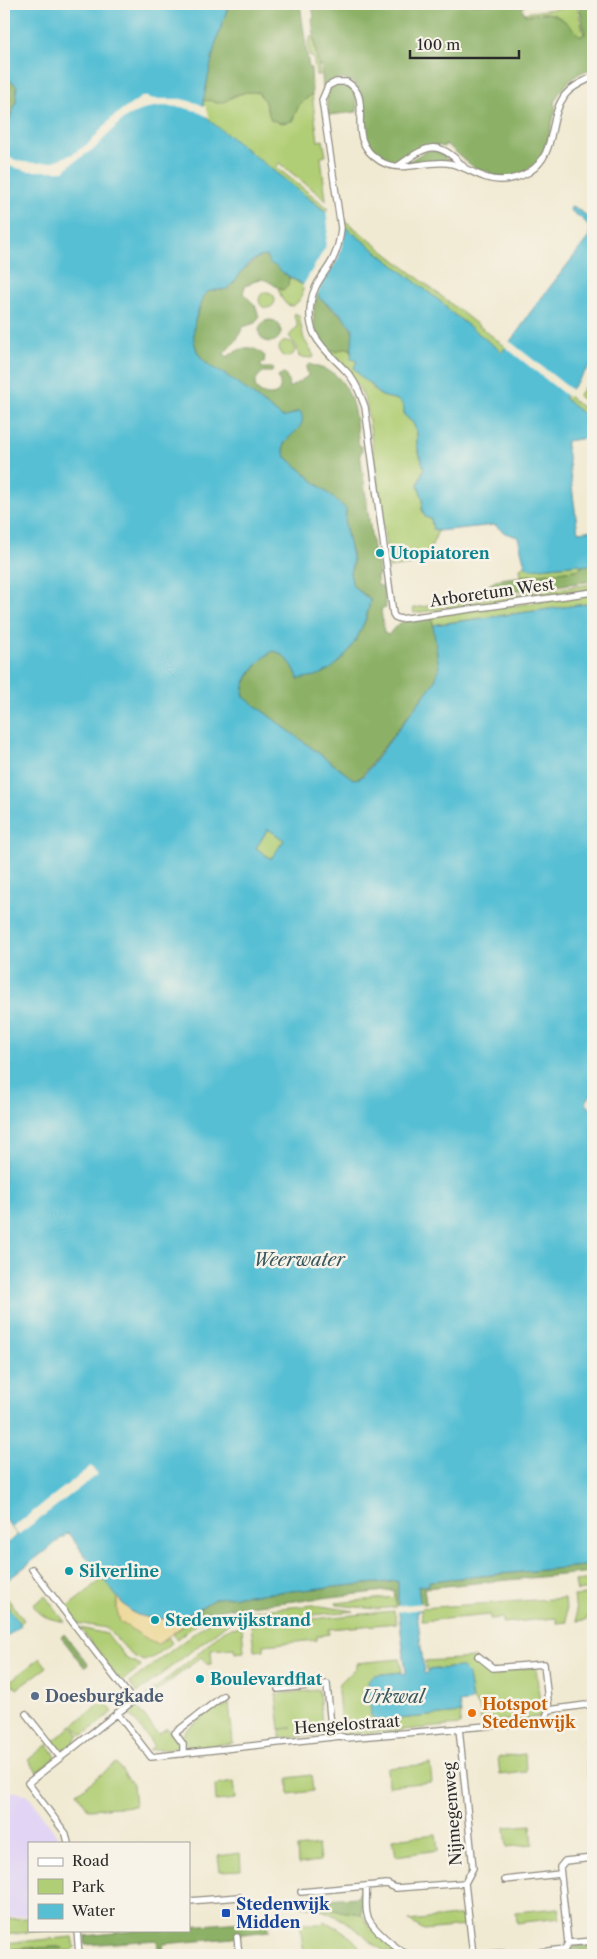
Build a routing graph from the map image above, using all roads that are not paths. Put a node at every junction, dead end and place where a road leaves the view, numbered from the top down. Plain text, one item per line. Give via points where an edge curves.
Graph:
1 (593, 77) edge
2 (398, 166) junction
3 (466, 169) junction
4 (593, 592) edge
5 (32, 1569) dead end
6 (478, 1656) dead end
7 (278, 1689) dead end
8 (223, 1696) dead end
9 (593, 1704) edge
10 (549, 1710) junction
11 (117, 1713) junction
12 (26, 1714) dead end
13 (459, 1728) junction
14 (332, 1737) junction
15 (183, 1754) junction
16 (60, 1757) junction
17 (68, 1842) edge
18 (593, 1858) edge
19 (560, 1874) junction
20 (505, 1880) dead end
21 (465, 1883) junction
22 (366, 1886) junction
23 (301, 1892) dead end
24 (239, 1897) dead end
25 (190, 1901) edge
26 (77, 1932) edge
27 (237, 1938) dead end
28 (593, 1941) edge
29 (568, 1943) junction
30 (77, 1955) edge
31 (239, 1955) edge
32 (408, 1955) edge
33 (474, 1955) edge

1 - 3 street via 571,88 563,98 547,152 533,169 518,177 499,180 477,176
2 - 3 street via 448,163
2 - 3 street via 420,151 435,147 446,151
2 - 4 street, Arboretum West via 380,161 363,144 359,130 360,98 352,85 342,81 328,86 323,94 323,108 340,218 340,239 331,263 314,289 311,323 315,338 354,381 365,407 393,614 400,619
5 - 11 street via 133,1701
6 - 10 street via 493,1668 544,1664
7 - 14 street via 327,1684
8 - 15 street via 175,1733 183,1744
9 - 10 street, Hengelostraat
10 - 13 street, Hengelostraat via 544,1721
11 - 15 street, Hengelostraat via 151,1757
11 - 16 street
12 - 16 street
13 - 14 street, Hengelostraat
13 - 21 street, Nijmegenweg via 473,1868
14 - 15 street, Hengelostraat
16 - 17 street via 28,1783 66,1834
18 - 19 street via 565,1861 560,1867
19 - 20 street
19 - 29 street
21 - 22 street via 396,1888 387,1884
21 - 33 street, Nijmegenweg
22 - 23 street
22 - 32 street via 367,1914 371,1923
24 - 25 street
26 - 30 street
27 - 31 street
28 - 29 street
29 - 33 street via 565,1949

